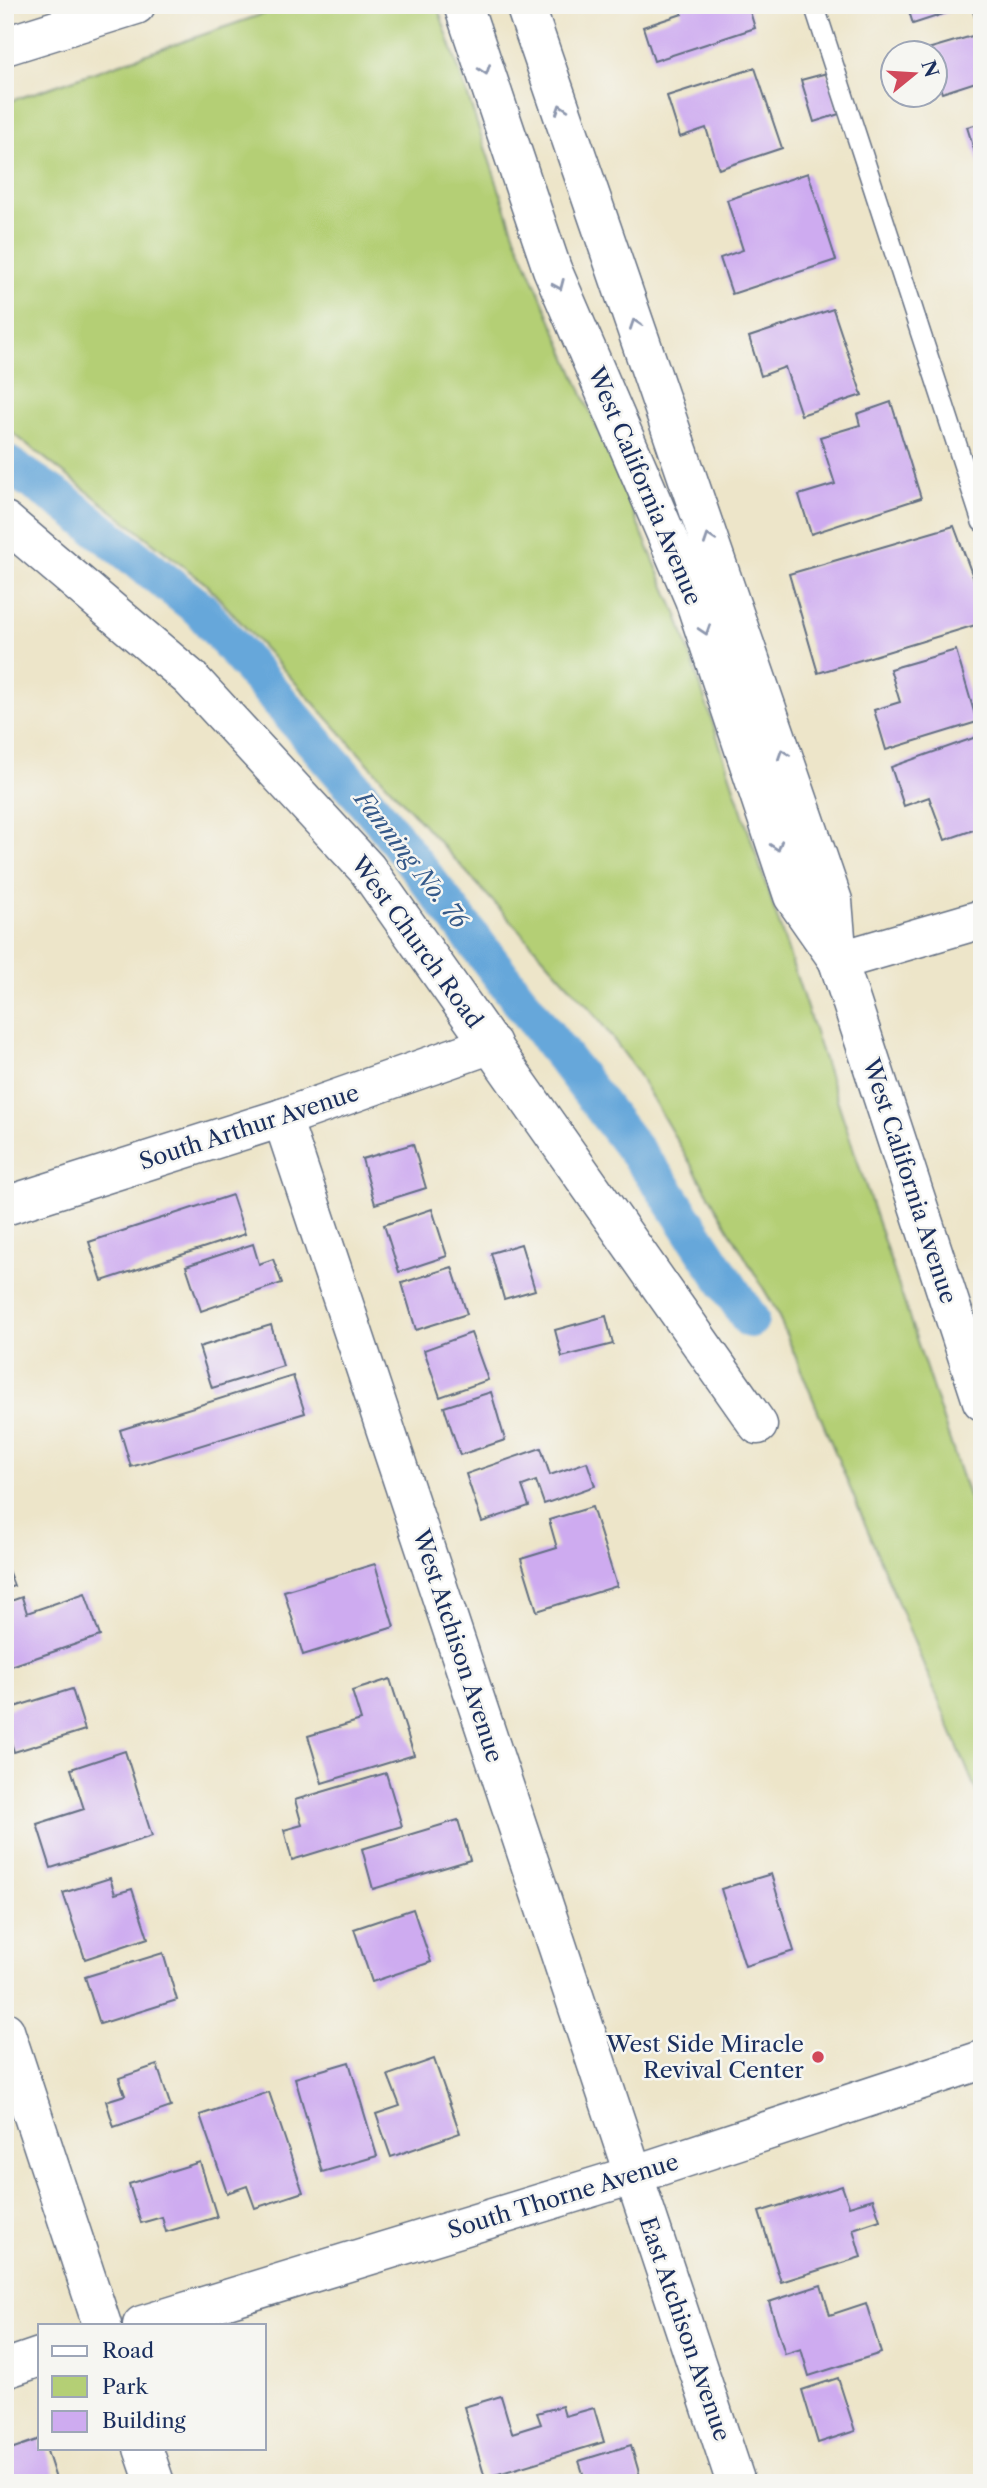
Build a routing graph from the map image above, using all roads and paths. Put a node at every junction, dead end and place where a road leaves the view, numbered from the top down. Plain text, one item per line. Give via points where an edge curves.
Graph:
1 (136, 5) edge
2 (463, 5) edge
3 (525, 5) edge
4 (814, 5) edge
5 (5, 46) edge
6 (5, 521) edge
7 (982, 522) edge
8 (982, 919) edge
9 (838, 961) junction
10 (492, 1044) junction
11 (282, 1118) junction
12 (5, 1206) edge
13 (982, 1401) edge
14 (758, 1425) dead end
15 (5, 2031) edge
16 (982, 2060) edge
17 (633, 2175) junction
18 (102, 2324) edge
19 (145, 2324) edge
20 (38, 2358) edge
21 (5, 2369) edge
22 (144, 2450) edge
23 (155, 2483) edge
24 (736, 2483) edge

1 - 5 street
2 -> 9 street, West California Avenue via 552,269 694,598 793,896
9 -> 3 street, West California Avenue via 833,901
4 - 7 lane
6 - 10 street, West Church Road via 190,678 367,869
8 - 9 street
9 - 13 street, West California Avenue
10 - 11 street, South Arthur Avenue
10 - 14 street, West Church Road
11 - 12 street, South Arthur Avenue
11 - 17 street, West Atchison Avenue
15 - 18 street
16 - 17 street, South Thorne Avenue
17 - 19 street, South Thorne Avenue
17 - 24 street, East Atchison Avenue
20 - 21 street
22 - 23 street

